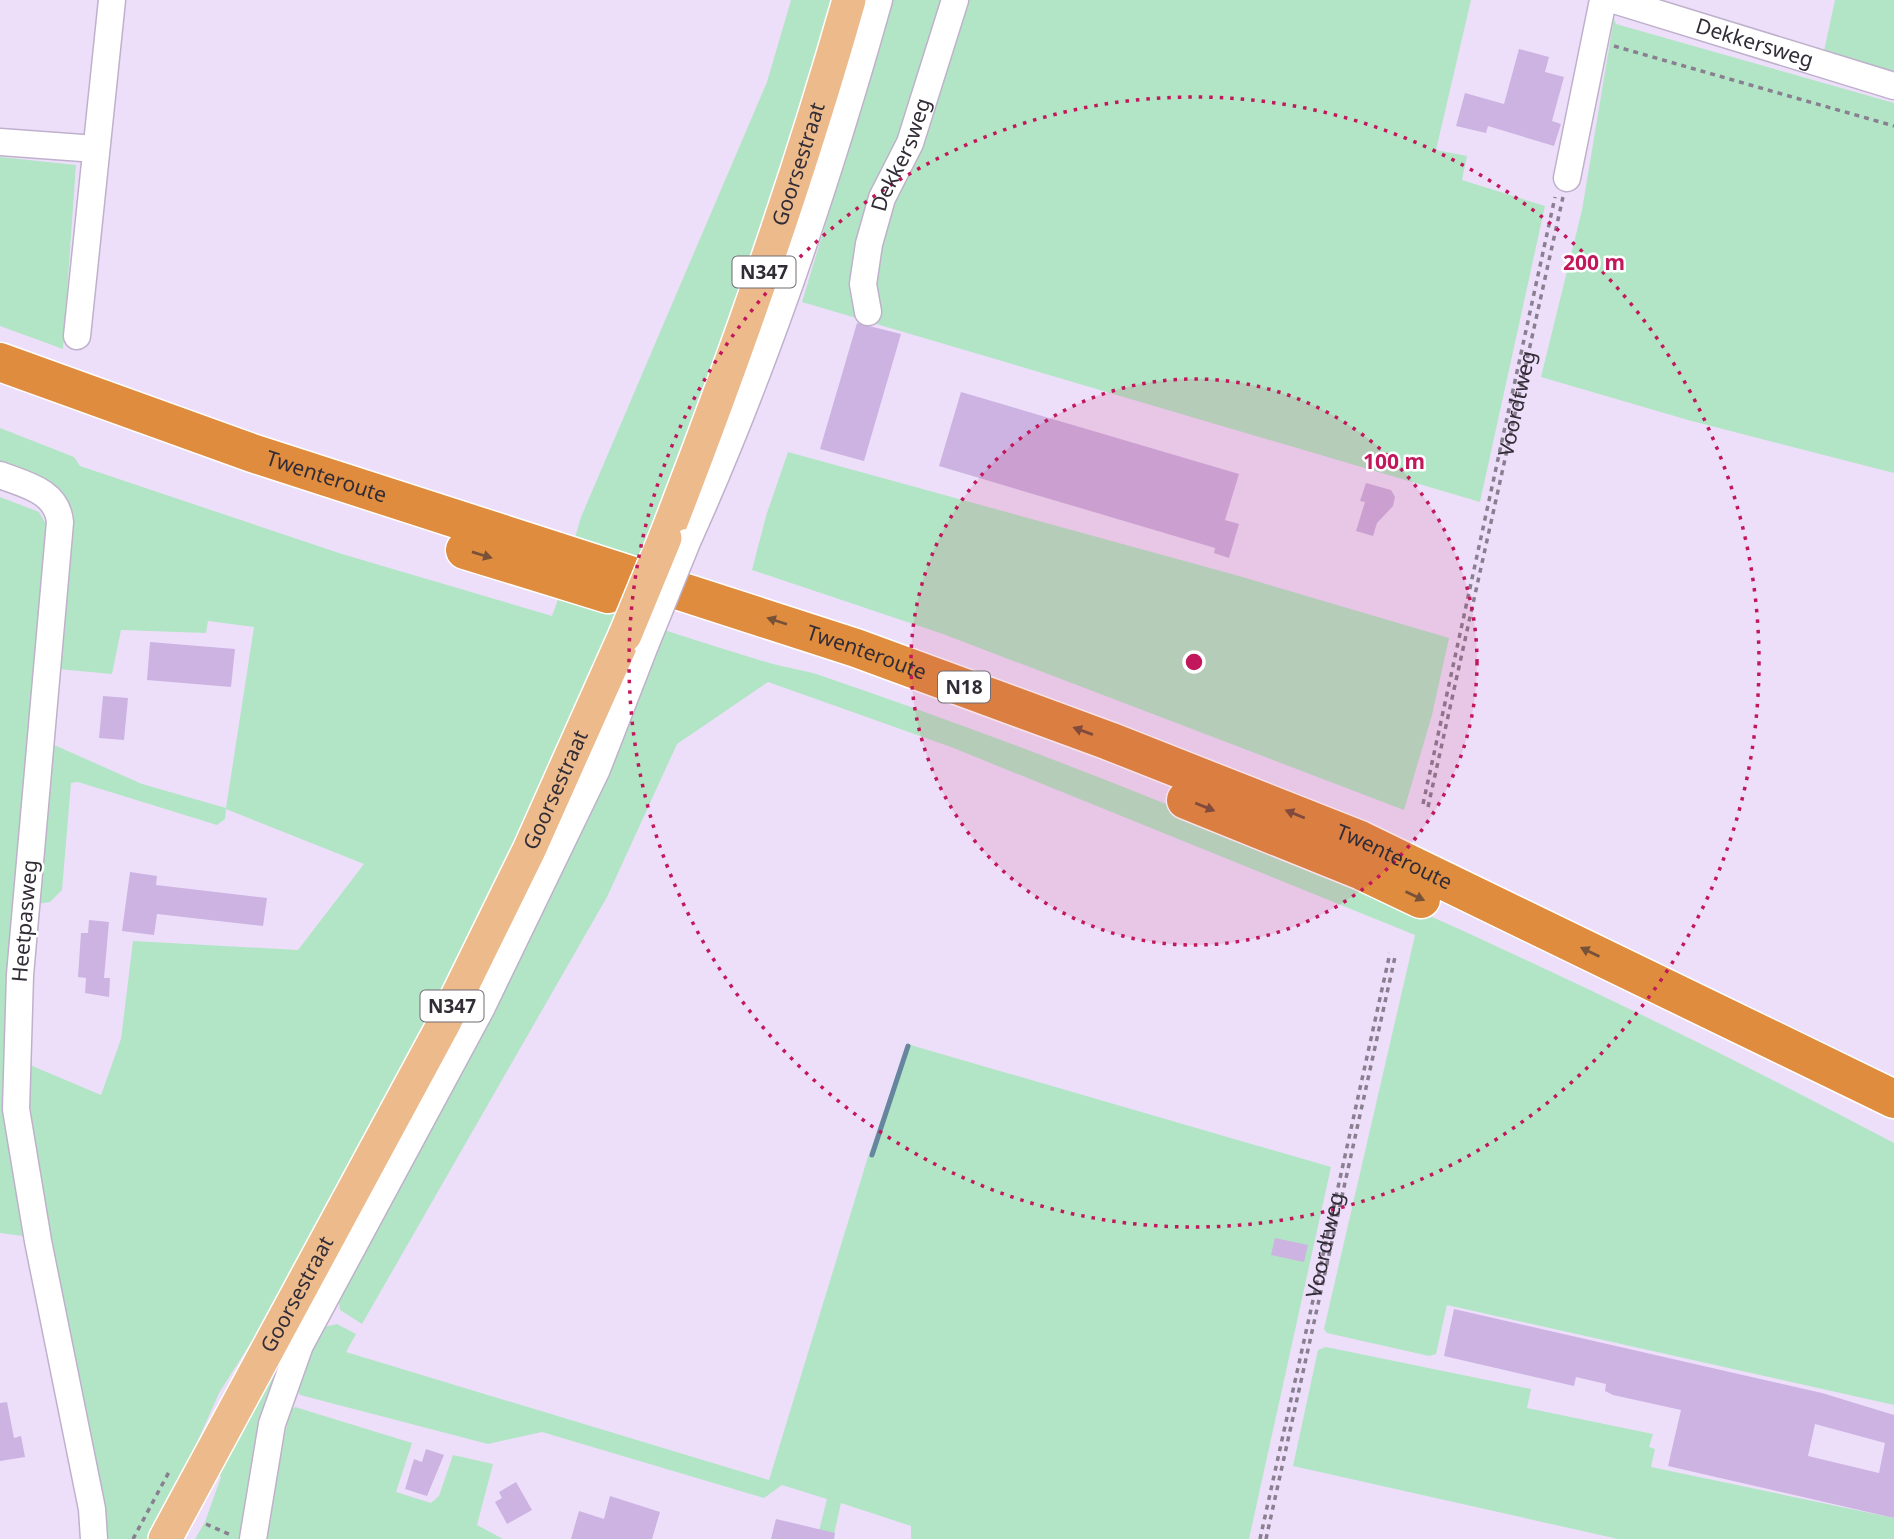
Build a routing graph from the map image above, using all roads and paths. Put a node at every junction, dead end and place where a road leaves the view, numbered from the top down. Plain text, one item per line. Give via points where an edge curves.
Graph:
1 (112, 0) edge
2 (849, 0) edge
3 (879, 0) edge
4 (955, 0) edge
5 (1603, 0) edge
6 (1615, 0) edge
7 (1595, 40) junction
8 (1894, 86) edge
9 (1894, 126) edge
10 (0, 142) edge
11 (96, 149) junction
12 (1567, 178) junction
13 (868, 312) dead end
14 (77, 336) dead end
15 (0, 362) edge
16 (0, 390) edge
17 (0, 475) edge
18 (676, 540) junction
19 (635, 639) junction
20 (1423, 804) dead end
21 (1428, 807) dead end
22 (1390, 953) dead end
23 (1395, 957) dead end
24 (1894, 1099) edge
25 (1894, 1126) edge
26 (206, 1524) dead end
27 (94, 1539) edge
28 (165, 1539) edge
29 (241, 1539) edge
30 (253, 1539) edge
31 (1260, 1539) edge
32 (1266, 1539) edge

1 - 11 street
2 - 18 main road, Goorsestraat / N347 via 786,211 724,385
3 - 18 street, Goorsestraat via 807,239 725,459
4 - 13 street, Dekkersweg via 910,143 882,198 869,244 863,284
5 - 7 street
6 - 8 street, Dekkersweg
7 - 9 path
7 - 12 street
10 - 11 street
11 - 14 street
12 - 20 path via 1557,188
12 - 21 path, Voordtweg
24 -> 15 highway, Twenteroute / N18 via 1360,840 1122,746 856,648 252,453
16 -> 25 highway, Twenteroute / N18 via 248,480 856,675 1110,769 1362,871
17 - 27 street, Heetpasweg via 51,497 59,508 20,975 16,1109
18 - 19 main road, Goorsestraat / N347, bridge
19 - 28 main road, Goorsestraat / N347 via 443,1025
19 - 30 street, Goorsestraat via 597,769 481,1009 300,1345 272,1424
22 - 31 path, Voordtweg
23 - 32 path, Voordtweg
26 - 29 path

